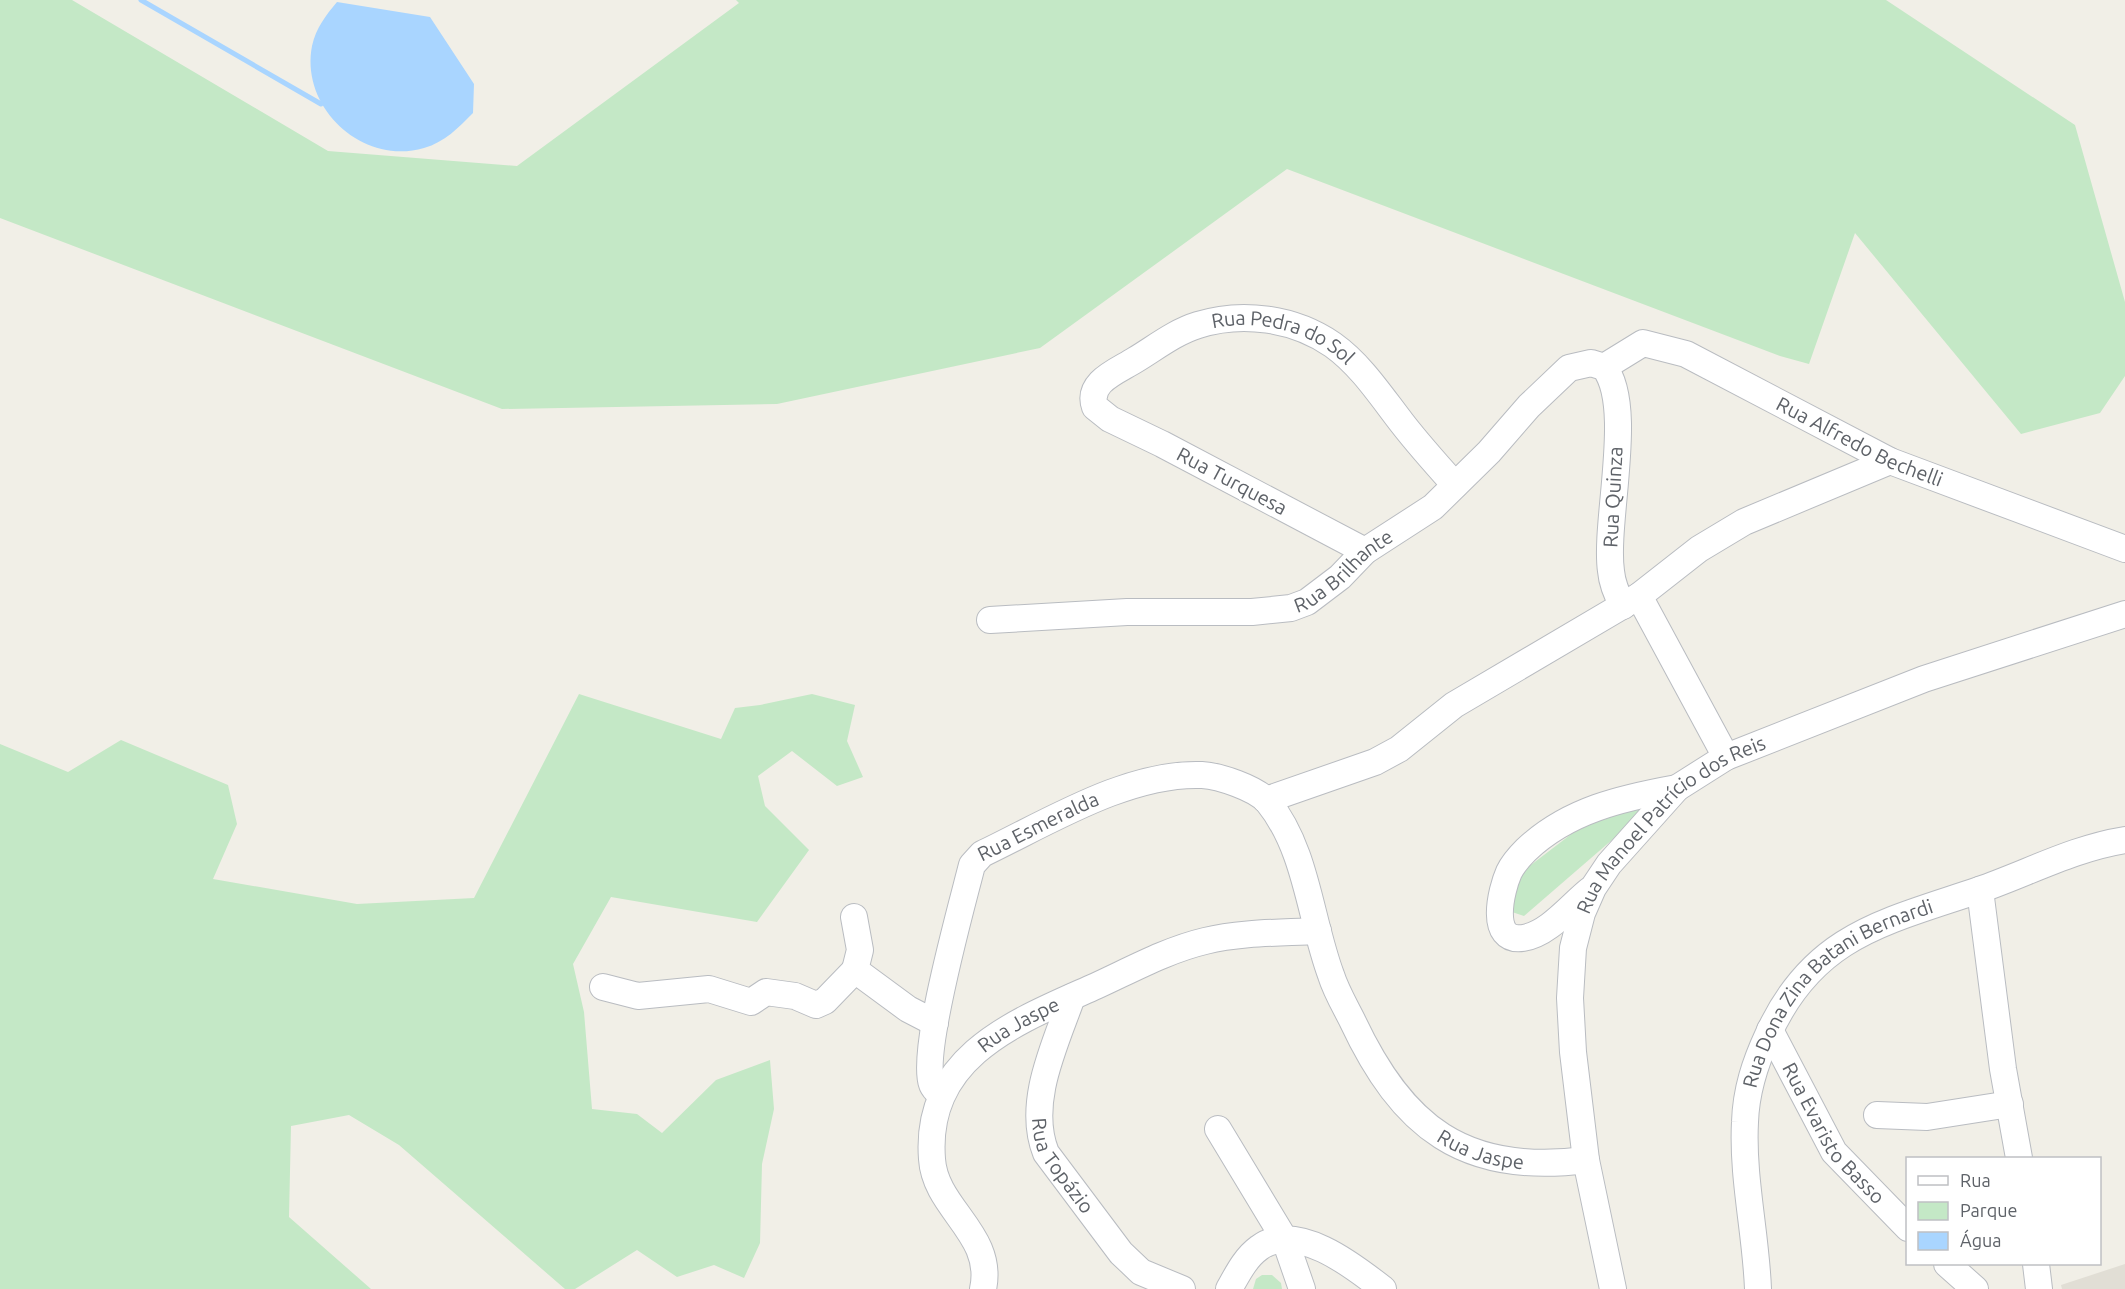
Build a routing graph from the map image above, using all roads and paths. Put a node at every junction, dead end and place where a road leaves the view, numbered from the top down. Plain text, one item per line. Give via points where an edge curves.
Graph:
1 (1609, 377) junction
2 (1099, 412) joint
3 (1890, 461) junction
4 (1455, 486) junction
5 (2125, 549) edge
6 (1365, 551) junction
7 (1631, 601) junction
8 (2125, 614) edge
9 (990, 620) dead end
10 (1726, 757) junction
11 (1677, 788) junction
12 (1266, 800) junction
13 (2125, 840) edge
14 (1593, 888) junction
15 (1980, 890) junction
16 (854, 917) dead end
17 (1318, 932) junction
18 (855, 970) junction
19 (603, 987) dead end
20 (1071, 997) junction
21 (935, 1023) junction
22 (1770, 1030) junction
23 (940, 1095) junction
24 (2010, 1104) junction
25 (1876, 1115) dead end
26 (1218, 1129) dead end
27 (2019, 1157) edge
28 (1586, 1160) junction
29 (1906, 1226) edge
30 (1285, 1240) junction
31 (1949, 1265) edge
32 (2036, 1265) edge
33 (982, 1289) edge
34 (1182, 1289) edge
35 (1229, 1289) edge
36 (1302, 1289) edge
37 (1383, 1289) edge
38 (1613, 1289) edge
39 (1758, 1289) edge
40 (1975, 1289) edge
41 (2039, 1289) edge

1 - 3 street, Rua Alfredo Bechelli via 1643,343 1686,354
1 - 4 street, Rua Brilhante via 1591,363 1569,368
1 - 7 street, Rua Quinza via 1616,443 1611,571
2 - 4 street, Rua Pedra do Sol via 1093,396 1102,381 1172,337 1197,325 1234,317 1270,321 1305,330 1333,346 1368,378
2 - 6 street, Rua Turquesa
3 - 5 street, Rua Alfredo Bechelli
3 - 7 street via 1744,522 1699,549
4 - 6 street, Rua Brilhante via 1433,507
6 - 9 street, Rua Brilhante via 1340,577 1307,602 1291,608
7 - 10 street, Rua Quinza
7 - 12 street via 1462,700 1391,753
8 - 10 street, Rua Manoel Patrício dos Reis via 1924,678
10 - 11 street, Rua Manoel Patrício dos Reis
11 - 14 street, Rua Manoel Patrício dos Reis via 1629,839
11 - 14 street via 1616,800 1581,813 1527,849 1509,872 1500,913 1502,928 1512,937 1535,934
12 - 17 street, Rua Jaspe via 1296,855
12 - 21 street, Rua Esmeralda via 1218,777 1176,776 1141,782 982,854 972,865
13 - 15 street, Rua Dona Zina Batani Bernardi via 2067,855
14 - 28 street, Rua Manoel Patrício dos Reis via 1573,948 1570,998
15 - 22 street, Rua Dona Zina Batani Bernardi via 1876,926 1829,952 1806,972 1782,1004
15 - 24 street
16 - 18 street via 860,950
17 - 20 street, Rua Jaspe via 1206,941 1165,954
17 - 28 street, Rua Jaspe via 1331,976 1365,1048 1402,1105 1426,1126 1473,1151 1510,1161 1547,1165
18 - 19 street via 825,1001 816,1005 795,996 766,992 751,1002 709,989 638,996
18 - 21 street via 908,1009
20 - 23 street, Rua Jaspe via 1000,1031 971,1055
20 - 34 street, Rua Topázio via 1041,1095 1038,1114 1046,1153 1121,1253 1141,1272
21 - 23 street, Rua Esmeralda via 930,1066 932,1084
22 - 29 street, Rua Evaristo Basso via 1834,1152
22 - 39 street, Rua Dona Zina Batani Bernardi via 1755,1063 1745,1123
23 - 33 street, Rua Jaspe via 933,1128 933,1175 979,1242 984,1262
24 - 25 street via 1927,1117
24 - 27 street
26 - 30 street
28 - 38 street, Rua Manoel Patrício dos Reis
30 - 35 street via 1260,1247
30 - 36 street
30 - 37 street via 1320,1248
31 - 40 street
32 - 41 street

